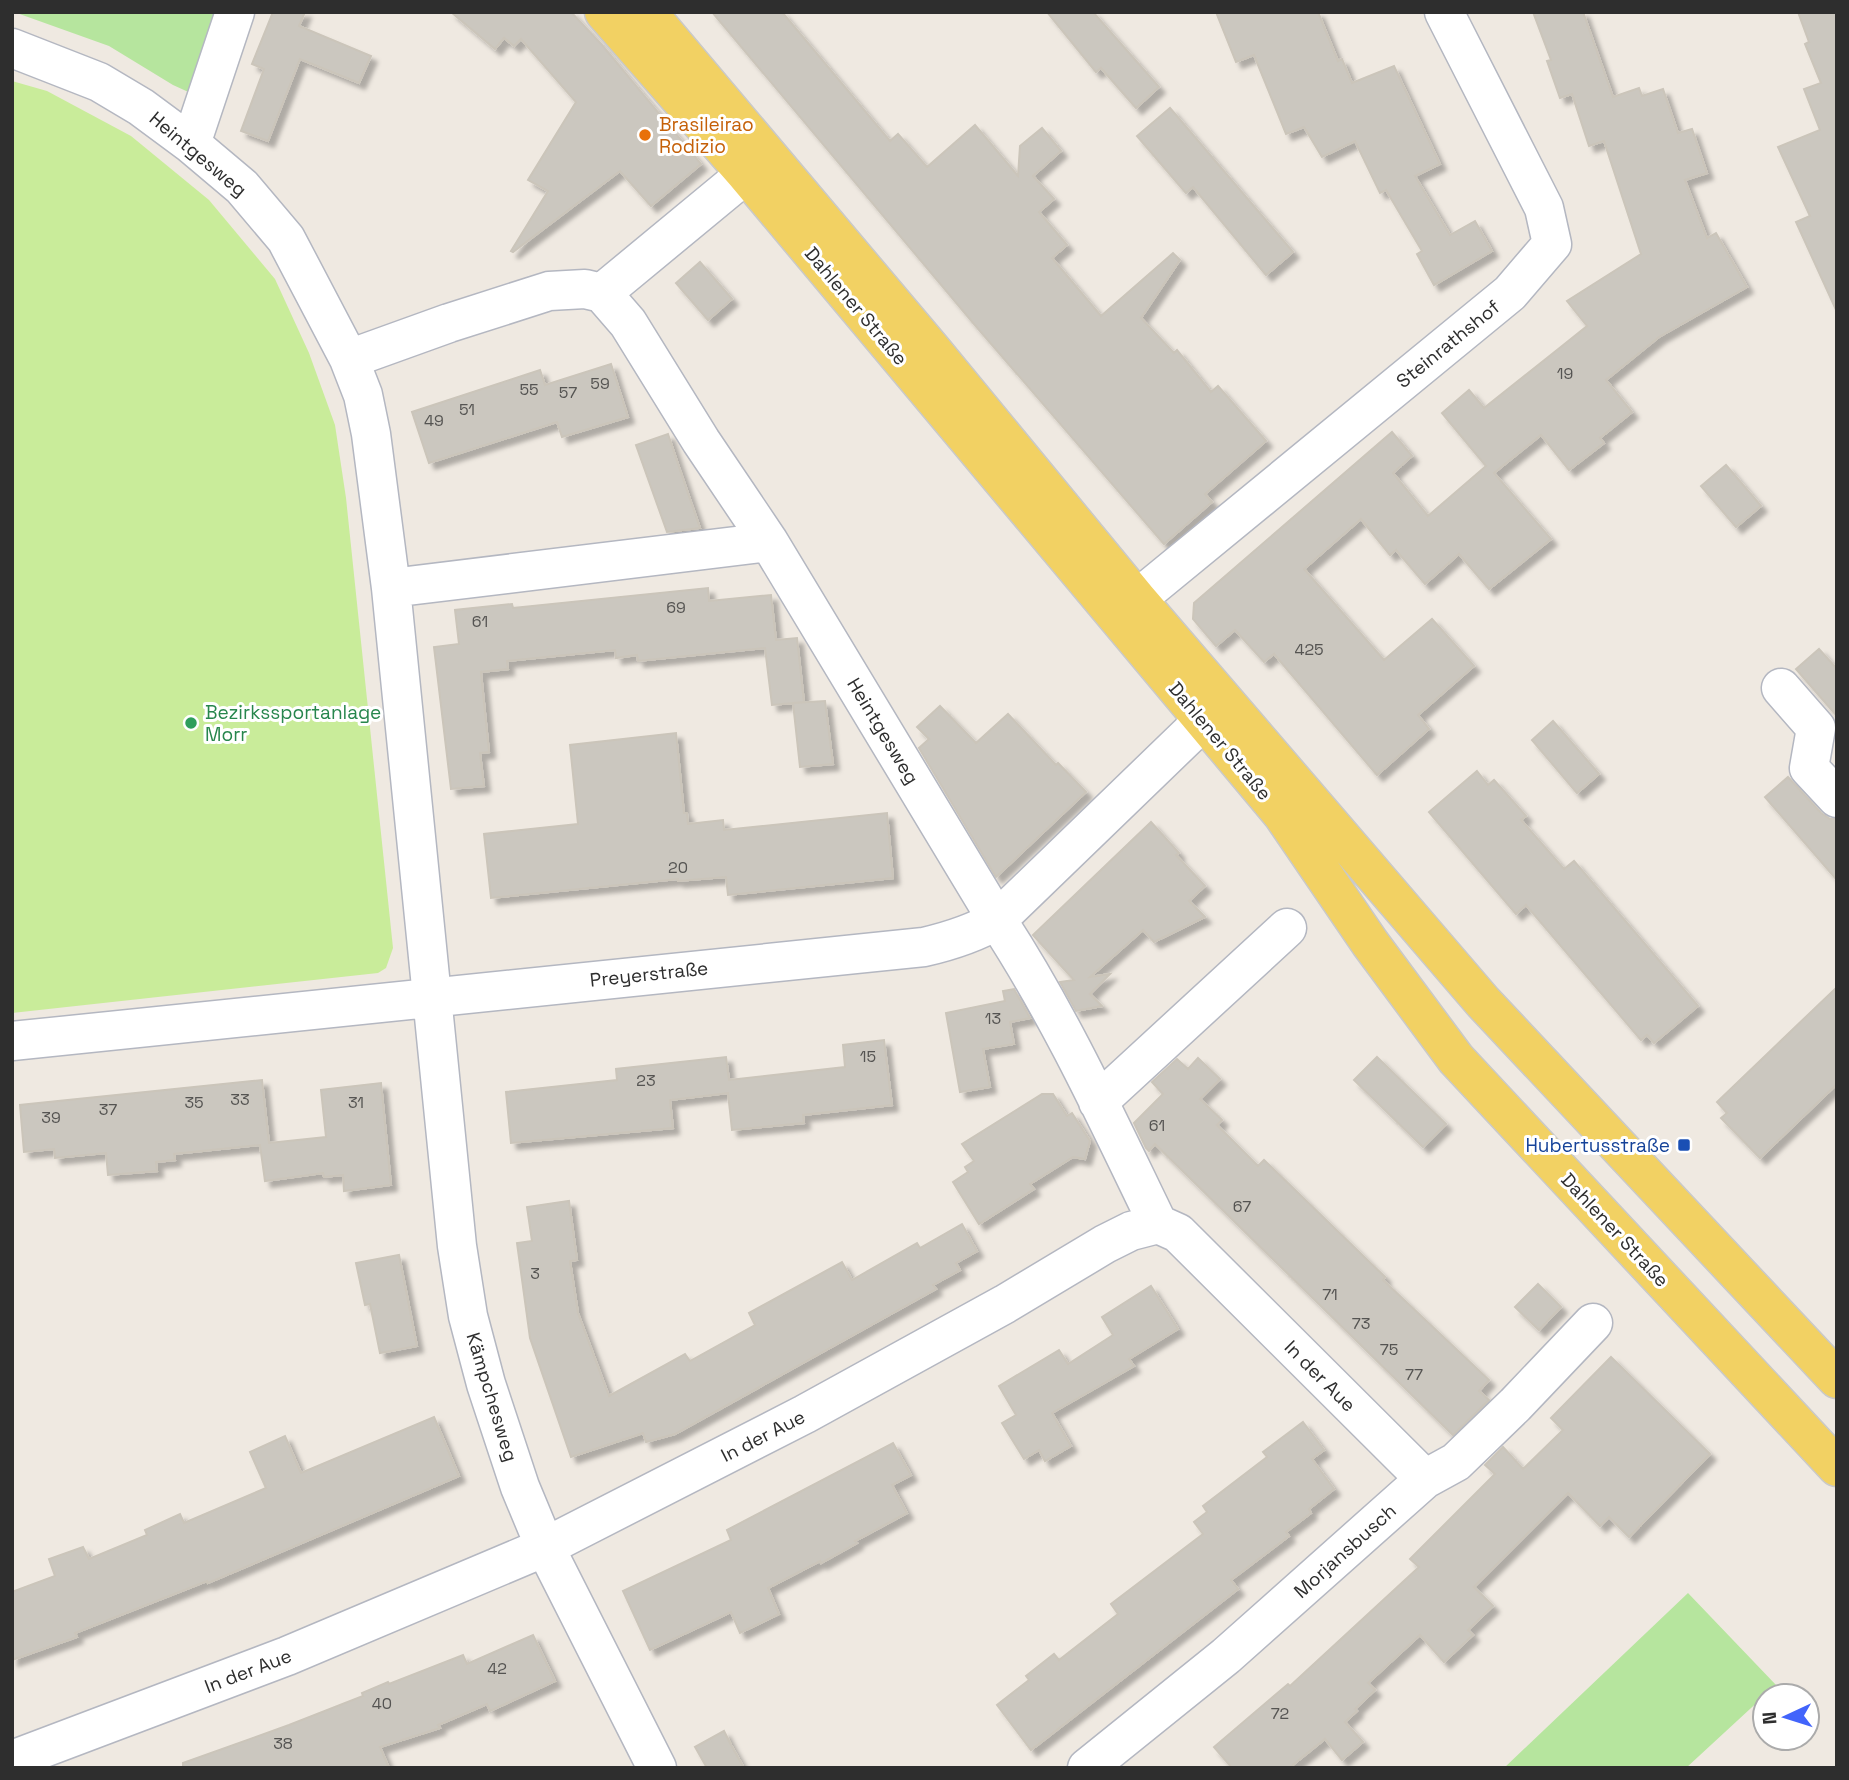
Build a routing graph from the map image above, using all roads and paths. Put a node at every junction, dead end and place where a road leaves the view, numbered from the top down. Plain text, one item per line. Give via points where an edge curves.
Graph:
1 (235, 12) edge
2 (604, 12) edge
3 (647, 12) edge
4 (1444, 12) edge
5 (12, 48) edge
6 (191, 144) junction
7 (746, 174) junction
8 (602, 293) junction
9 (349, 359) junction
10 (769, 542) junction
11 (391, 588) junction
12 (1137, 599) junction
13 (1781, 688) dead end
14 (1203, 721) junction
15 (1837, 798) edge
16 (997, 920) junction
17 (1287, 928) dead end
18 (431, 996) junction
19 (12, 1041) edge
20 (1098, 1102) junction
21 (1158, 1224) junction
22 (1593, 1323) dead end
23 (1794, 1335) junction
24 (1837, 1345) edge
25 (1837, 1379) edge
26 (1837, 1467) edge
27 (1425, 1479) junction
28 (545, 1547) junction
29 (12, 1760) edge
30 (657, 1768) edge
31 (1087, 1768) edge

1 - 6 street
2 - 7 main road, Dahlener Straße
3 - 12 main road, Dahlener Straße
4 - 12 street, Steinrathshof via 1544,208 1552,244 1510,293
5 - 6 street, Heintgesweg via 99,82
6 - 9 street, Heintgesweg via 242,187 286,239
7 - 8 street
7 - 14 main road, Dahlener Straße
8 - 9 street via 584,289 549,292
8 - 10 street, Heintgesweg via 628,323
9 - 11 street, Heintgesweg via 371,434
10 - 11 street
10 - 16 street, Heintgesweg
11 - 18 street, Heintgesweg
12 - 23 main road, Dahlener Straße via 1483,1002
13 - 15 street via 1816,728 1809,768
14 - 16 street, Preyerstraße
14 - 26 main road, Dahlener Straße via 1282,814 1456,1059
16 - 18 street, Preyerstraße via 965,936 923,947
16 - 20 street, Heintgesweg via 1026,964
17 - 20 street
18 - 19 street, Preyerstraße
18 - 28 street, Kämpchesweg via 468,1316 486,1384
20 - 21 street, Heintgesweg
21 - 27 street, In der Aue via 1178,1233
21 - 28 street, In der Aue via 1105,1244 805,1414
22 - 27 street, Morjansbusch via 1456,1462
23 - 24 main road
23 - 25 main road, Dahlener Straße
27 - 31 street, Morjansbusch via 1226,1656
28 - 29 street, In der Aue via 287,1656
28 - 30 street, Kämpchesweg

